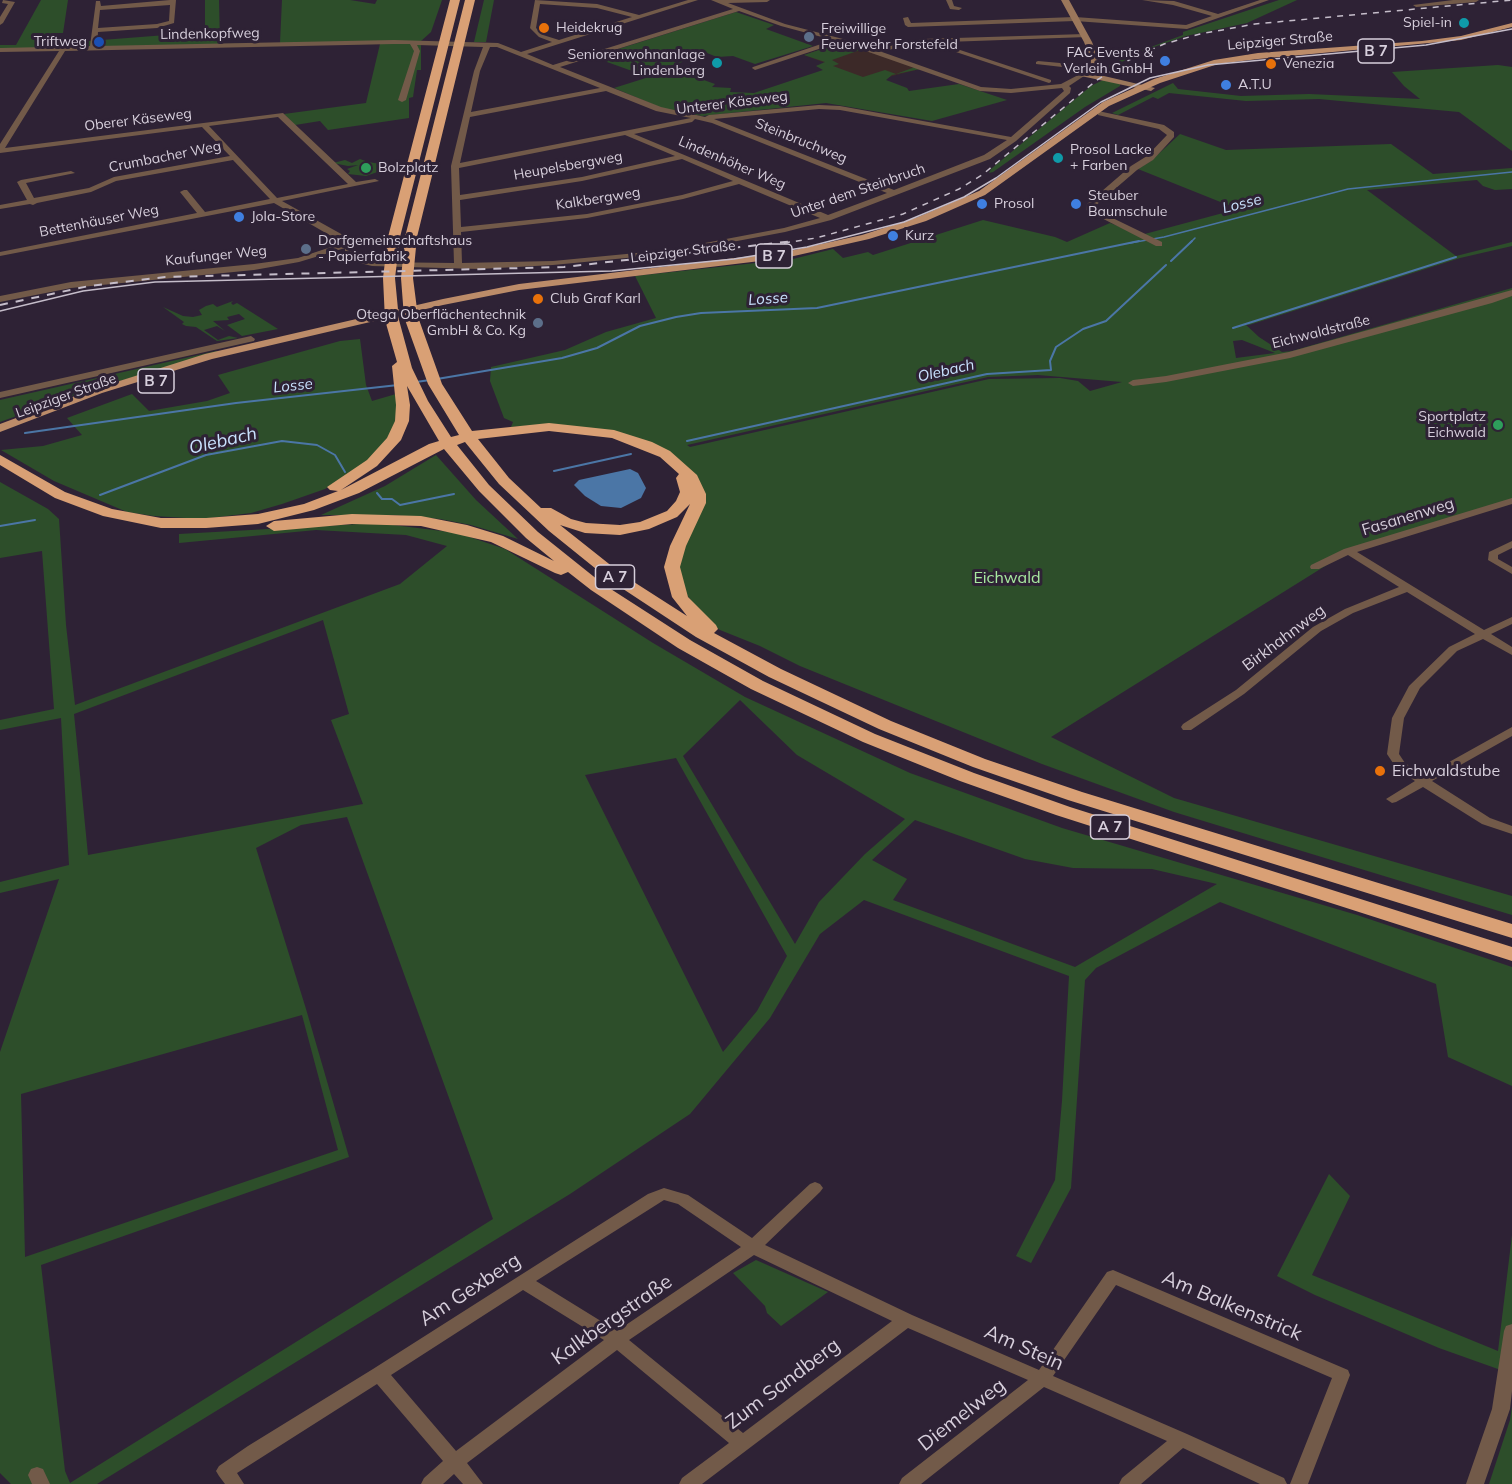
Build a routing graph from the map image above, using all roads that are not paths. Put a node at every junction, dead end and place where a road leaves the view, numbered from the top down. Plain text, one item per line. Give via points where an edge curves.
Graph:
1 (98, 0) edge
2 (455, 0) edge
3 (470, 0) edge
4 (694, 0) edge
5 (767, 0) edge
6 (949, 0) edge
7 (1065, 0) edge
8 (1145, 0) edge
9 (1266, 0) edge
10 (1476, 0) edge
11 (538, 1) edge
12 (715, 1) edge
13 (4, 2) edge
14 (173, 2) edge
15 (1416, 5) dead end
16 (97, 8) junction
17 (959, 8) dead end
18 (739, 9) junction
19 (1217, 16) junction
20 (639, 17) junction
21 (906, 18) dead end
22 (1076, 19) junction
23 (0, 23) edge
24 (957, 24) junction
25 (1512, 25) edge
26 (94, 30) junction
27 (1512, 31) edge
28 (1085, 36) junction
29 (964, 39) junction
30 (842, 40) junction
31 (940, 40) junction
32 (558, 42) junction
33 (417, 43) junction
34 (487, 45) junction
35 (93, 48) junction
36 (63, 49) junction
37 (0, 50) edge
38 (876, 52) junction
39 (1091, 52) junction
40 (520, 54) junction
41 (1217, 62) junction
42 (1071, 66) dead end
43 (553, 67) junction
44 (1227, 67) junction
45 (755, 68) dead end
46 (1090, 72) junction
47 (1023, 73) junction
48 (1049, 81) dead end
49 (1063, 86) junction
50 (1147, 86) junction
51 (608, 89) junction
52 (402, 100) dead end
53 (1098, 112) junction
54 (467, 115) junction
55 (701, 118) junction
56 (204, 125) junction
57 (625, 133) junction
58 (1013, 140) junction
59 (0, 151) edge
60 (683, 157) junction
61 (234, 158) junction
62 (455, 166) junction
63 (71, 173) dead end
64 (740, 181) junction
65 (375, 182) dead end
66 (354, 185) junction
67 (184, 192) dead end
68 (895, 194) junction
69 (457, 198) junction
70 (276, 201) junction
71 (33, 203) junction
72 (0, 207) edge
73 (203, 215) junction
74 (828, 218) junction
75 (457, 230) junction
76 (349, 244) junction
77 (1159, 244) dead end
78 (0, 254) edge
79 (458, 262) junction
80 (1512, 293) edge
81 (0, 299) edge
82 (315, 332) junction
83 (251, 339) dead end
84 (402, 365) junction
85 (1133, 383) dead end
86 (0, 395) edge
87 (0, 426) edge
88 (0, 436) edge
89 (0, 459) edge
90 (0, 473) edge
91 (504, 481) junction
92 (1512, 501) edge
93 (216, 526) junction
94 (1512, 544) edge
95 (1348, 551) junction
96 (1315, 567) dead end
97 (1512, 571) edge
98 (1407, 588) junction
99 (620, 603) junction
100 (1512, 620) edge
101 (1481, 634) junction
102 (1512, 652) edge
103 (739, 654) junction
104 (1187, 727) dead end
105 (1512, 731) edge
106 (1423, 782) junction
107 (1392, 799) dead end
108 (1512, 830) edge
109 (1512, 931) edge
110 (1512, 954) edge
111 (815, 1188) dead end
112 (753, 1247) junction
113 (522, 1281) junction
114 (906, 1320) junction
115 (1512, 1331) edge
116 (617, 1340) junction
117 (379, 1374) junction
118 (1042, 1379) junction
119 (1181, 1438) junction
120 (742, 1443) junction
121 (455, 1462) junction
122 (235, 1484) edge
123 (430, 1484) edge
124 (474, 1484) edge
125 (688, 1484) edge
126 (908, 1484) edge
127 (1128, 1484) edge
128 (1278, 1484) edge
129 (1299, 1484) edge
130 (1475, 1484) edge

1 - 16 street
2 - 84 highway, A 7 via 391,256 390,300
3 - 91 highway, A 7 via 409,254 408,298 415,332 442,397
4 - 20 street
5 - 12 street
6 - 17 street via 952,8
7 - 22 street
8 - 19 street via 1174,3
9 - 19 street
10 - 15 street
11 - 20 street via 597,6
11 - 32 street via 533,28 541,36
12 - 18 street
13 - 23 street via 12,2
14 - 16 street
14 - 26 street via 172,25
16 - 26 street
18 - 30 street
18 - 43 street
19 - 22 street via 1187,27
20 - 32 street
21 - 24 street via 908,25
22 - 24 street
22 - 28 street
24 - 29 street
25 - 41 main road, Leipziger Straße / B 7 via 1422,43
26 - 35 street
27 - 44 main road, Leipziger Straße / B 7 via 1429,46 1290,57
28 - 29 street
28 - 39 street
29 - 31 street
30 - 38 street
30 - 45 street
31 - 38 street via 909,42
31 - 47 street via 955,50
32 - 40 street
33 - 34 street, Steinbruchweg
33 - 35 street, Lindenkopfweg
33 - 52 street
34 - 40 street, Steinbruchweg
34 - 54 street
35 - 36 street, Lindenkopfweg
36 - 37 street, Lindenkopfweg
36 - 59 street
38 - 49 street via 989,91
39 - 46 street
39 - 46 street via 1095,60
40 - 43 street, Steinbruchweg
41 - 44 main road
41 - 50 main road, Leipziger Straße / B 7
42 - 47 street via 1039,60
43 - 51 street, Steinbruchweg
44 - 50 main road, Leipziger Straße / B 7
46 - 49 street
46 - 50 street
47 - 48 street
49 - 58 street, Unter dem Steinbruch via 1070,90
50 - 53 main road, Leipziger Straße / B 7
51 - 54 street
51 - 55 street, Steinbruchweg via 659,109
53 - 77 street via 1170,132 1149,159 1089,210
53 - 82 main road, Leipziger Straße / B 7 via 982,193 922,219 865,237 754,259 501,290
54 - 62 street
55 - 57 street, Unterer Käseweg
55 - 58 street, Unterer Käseweg via 840,108
55 - 68 street, Steinbruchweg
56 - 59 street, Oberer Käseweg
56 - 61 street
56 - 66 street, Oberer Käseweg via 280,115
57 - 60 street, Lindenhöher Weg
57 - 62 street, Unterer Käseweg
58 - 68 street, Unter dem Steinbruch via 987,157
60 - 64 street, Lindenhöher Weg
60 - 69 street, Heupelsbergweg via 582,179
61 - 70 street
61 - 71 street, Crumbacher Weg via 114,179 97,189
62 - 69 street
63 - 71 street via 21,182
64 - 74 street, Lindenhöher Weg
64 - 75 street, Kalkbergweg via 587,216
65 - 66 street, Bettenhäuser Weg
66 - 70 street, Bettenhäuser Weg
67 - 73 street
68 - 74 street, Unter dem Steinbruch
69 - 75 street
70 - 73 street, Bettenhäuser Weg
70 - 76 street
71 - 72 street, Crumbacher Weg
73 - 78 street, Bettenhäuser Weg
74 - 79 street, Unter dem Steinbruch via 668,252 553,263 479,266
75 - 79 street
76 - 79 street, Unter dem Steinbruch via 349,252 356,259 372,264
76 - 81 street, Kaufunger Weg via 299,260 70,285
80 - 85 street, Eichwaldstraße via 1290,355
82 - 87 main road, Leipziger Straße / B 7 via 209,356
82 - 88 main road, Leipziger Straße / B 7 via 108,396
83 - 86 street, Leipziger Straße
84 - 93 highway via 402,421 394,440 372,464 323,493 289,507
84 - 99 highway, A 7 via 438,431 484,489 532,536
89 - 93 highway via 60,495 108,513 161,523
90 - 93 highway via 48,500 100,521 156,530
91 - 93 highway via 557,518 596,530 653,523 678,509 687,492 684,479 668,461 633,443 581,431 523,430 448,445 320,508 277,519
91 - 103 highway, A 7 via 616,578
92 - 95 street, Fasanenweg
93 - 99 highway via 389,518 446,525 510,544
93 - 103 highway via 276,516 325,502 423,452 476,434 536,427 614,434 665,454 692,478 698,503 674,556 675,586 688,608
94 - 97 street via 1493,554 1493,560
95 - 96 street, Fasanenweg
95 - 98 street
98 - 101 street
98 - 104 street, Birkhahnweg via 1349,611 1317,629 1240,692
99 - 110 highway, A 7 via 757,685 917,758 1063,811
100 - 101 street
101 - 102 street
101 - 106 street via 1453,649 1415,686 1398,718 1393,754 1401,766
103 - 109 highway, A 7 via 849,709 988,766 1134,816
105 - 106 street
106 - 107 street
106 - 108 street via 1486,820
111 - 112 street, Kalkbergstraße
112 - 113 street, Am Gexberg via 683,1199 664,1194
112 - 114 street, Am Stein
112 - 116 street, Kalkbergstraße
113 - 116 street
113 - 117 street, Am Gexberg
114 - 118 street, Am Stein
114 - 120 street, Zum Sandberg
115 - 130 street via 1501,1409
116 - 120 street
116 - 121 street, Kalkbergstraße
117 - 121 street
117 - 122 street, Am Gexberg via 225,1471
118 - 119 street, Am Stein
118 - 126 street, Diemelweg
118 - 129 street, Am Balkenstrick via 1113,1277 1342,1375
119 - 127 street
119 - 128 street, Am Stein
120 - 125 street, Zum Sandberg
121 - 123 street, Kalkbergstraße
121 - 124 street

